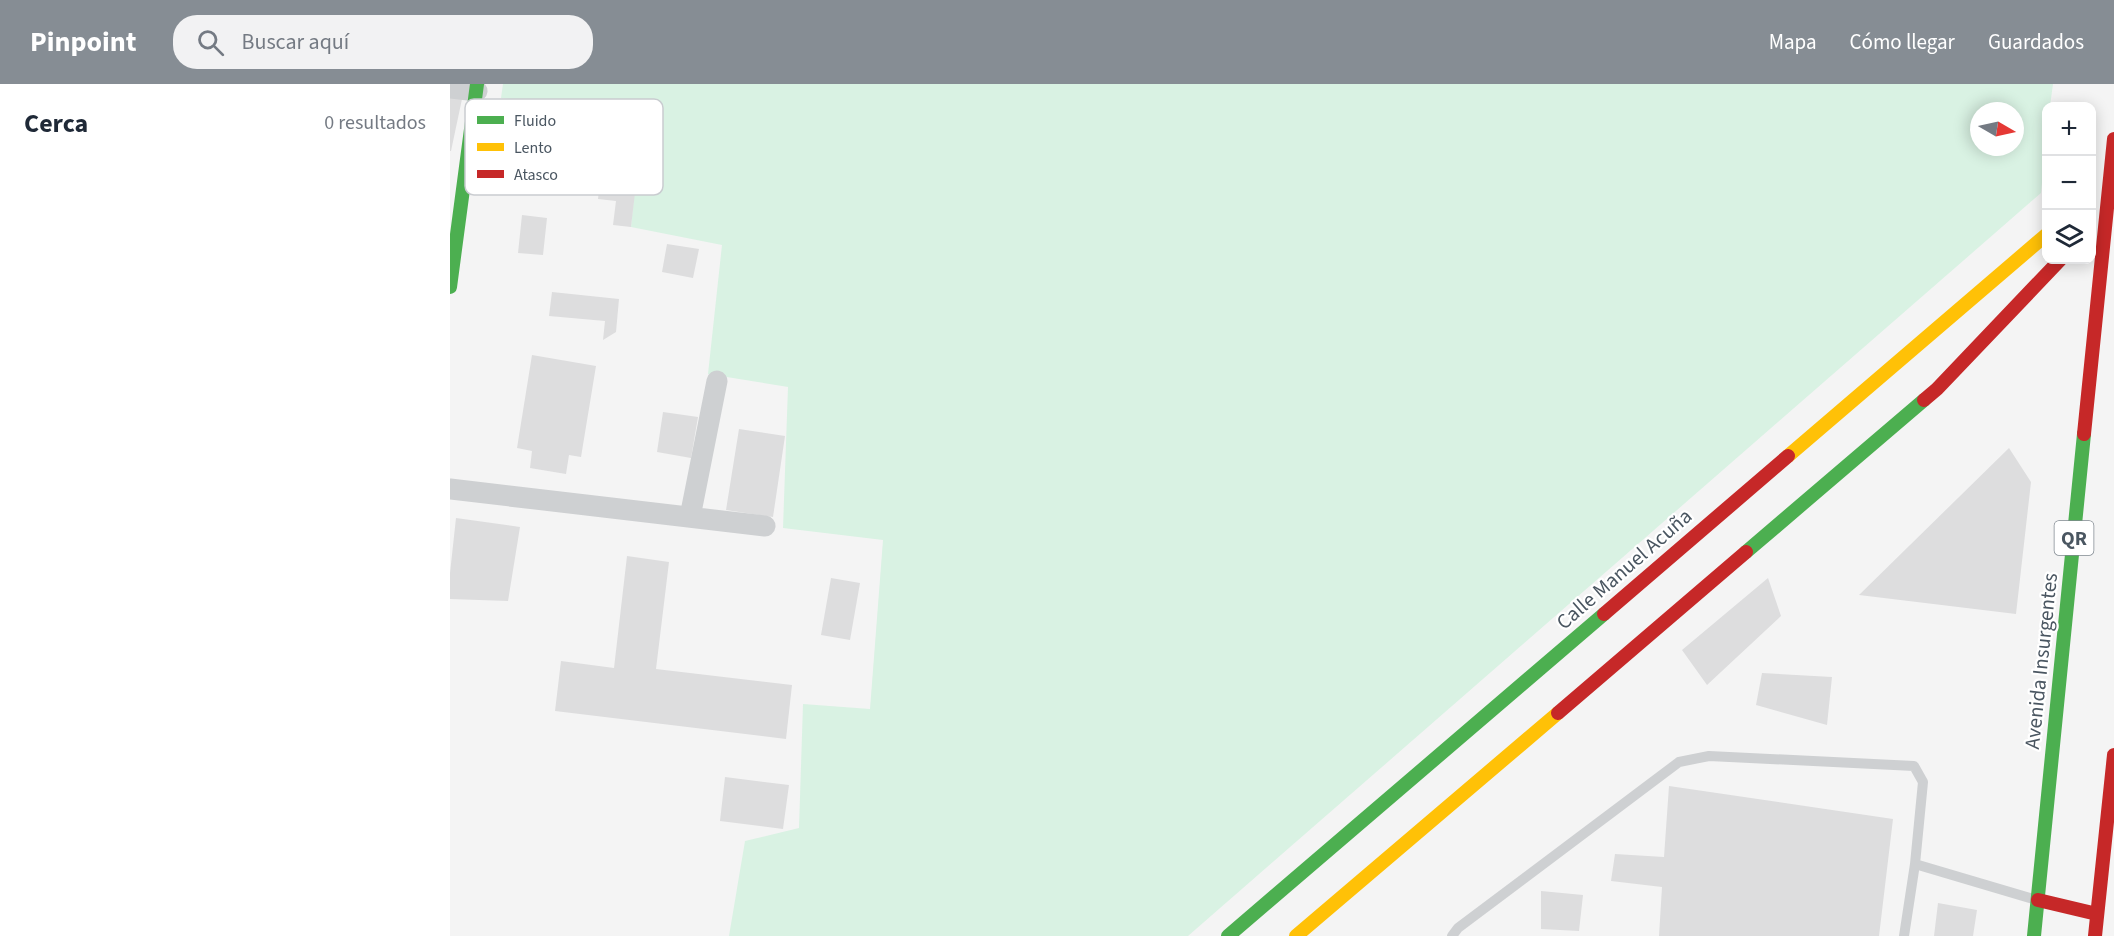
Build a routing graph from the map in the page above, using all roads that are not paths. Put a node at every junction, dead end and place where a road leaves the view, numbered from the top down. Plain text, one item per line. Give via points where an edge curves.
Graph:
1 (477, 87) edge
2 (450, 88) edge
3 (2114, 140) edge
4 (465, 160) edge
5 (2110, 180) junction
6 (2096, 192) edge
7 (2111, 206) edge
8 (2096, 221) edge
9 (454, 227) edge
10 (2042, 238) edge
11 (2056, 264) edge
12 (450, 287) edge
13 (717, 381) dead end
14 (450, 489) edge
15 (690, 517) junction
16 (765, 526) dead end
17 (2114, 755) edge
18 (2109, 848) edge
19 (1915, 864) junction
20 (2038, 900) junction
21 (2097, 914) junction
22 (1228, 936) edge
23 (1296, 936) edge
24 (1452, 936) edge
25 (1904, 936) edge
26 (2034, 936) edge
27 (2095, 936) edge

1 - 2 street
3 - 5 main road, Avenida Insurgentes / QR
4 - 9 main road
5 - 6 main road
5 - 7 main road, Avenida Insurgentes / QR
7 - 8 main road
7 - 20 main road, Avenida Insurgentes / QR
9 - 12 main road
10 - 22 main road, Calle Manuel Acuña
11 - 23 main road via 1937,389
13 - 15 street
14 - 15 street
15 - 16 street
17 - 18 main road
18 - 21 main road
19 - 20 lane
19 - 24 lane via 1923,782 1914,766 1709,756 1679,762
19 - 25 lane
20 - 21 main road
20 - 26 main road, Avenida Insurgentes / QR
21 - 27 main road

